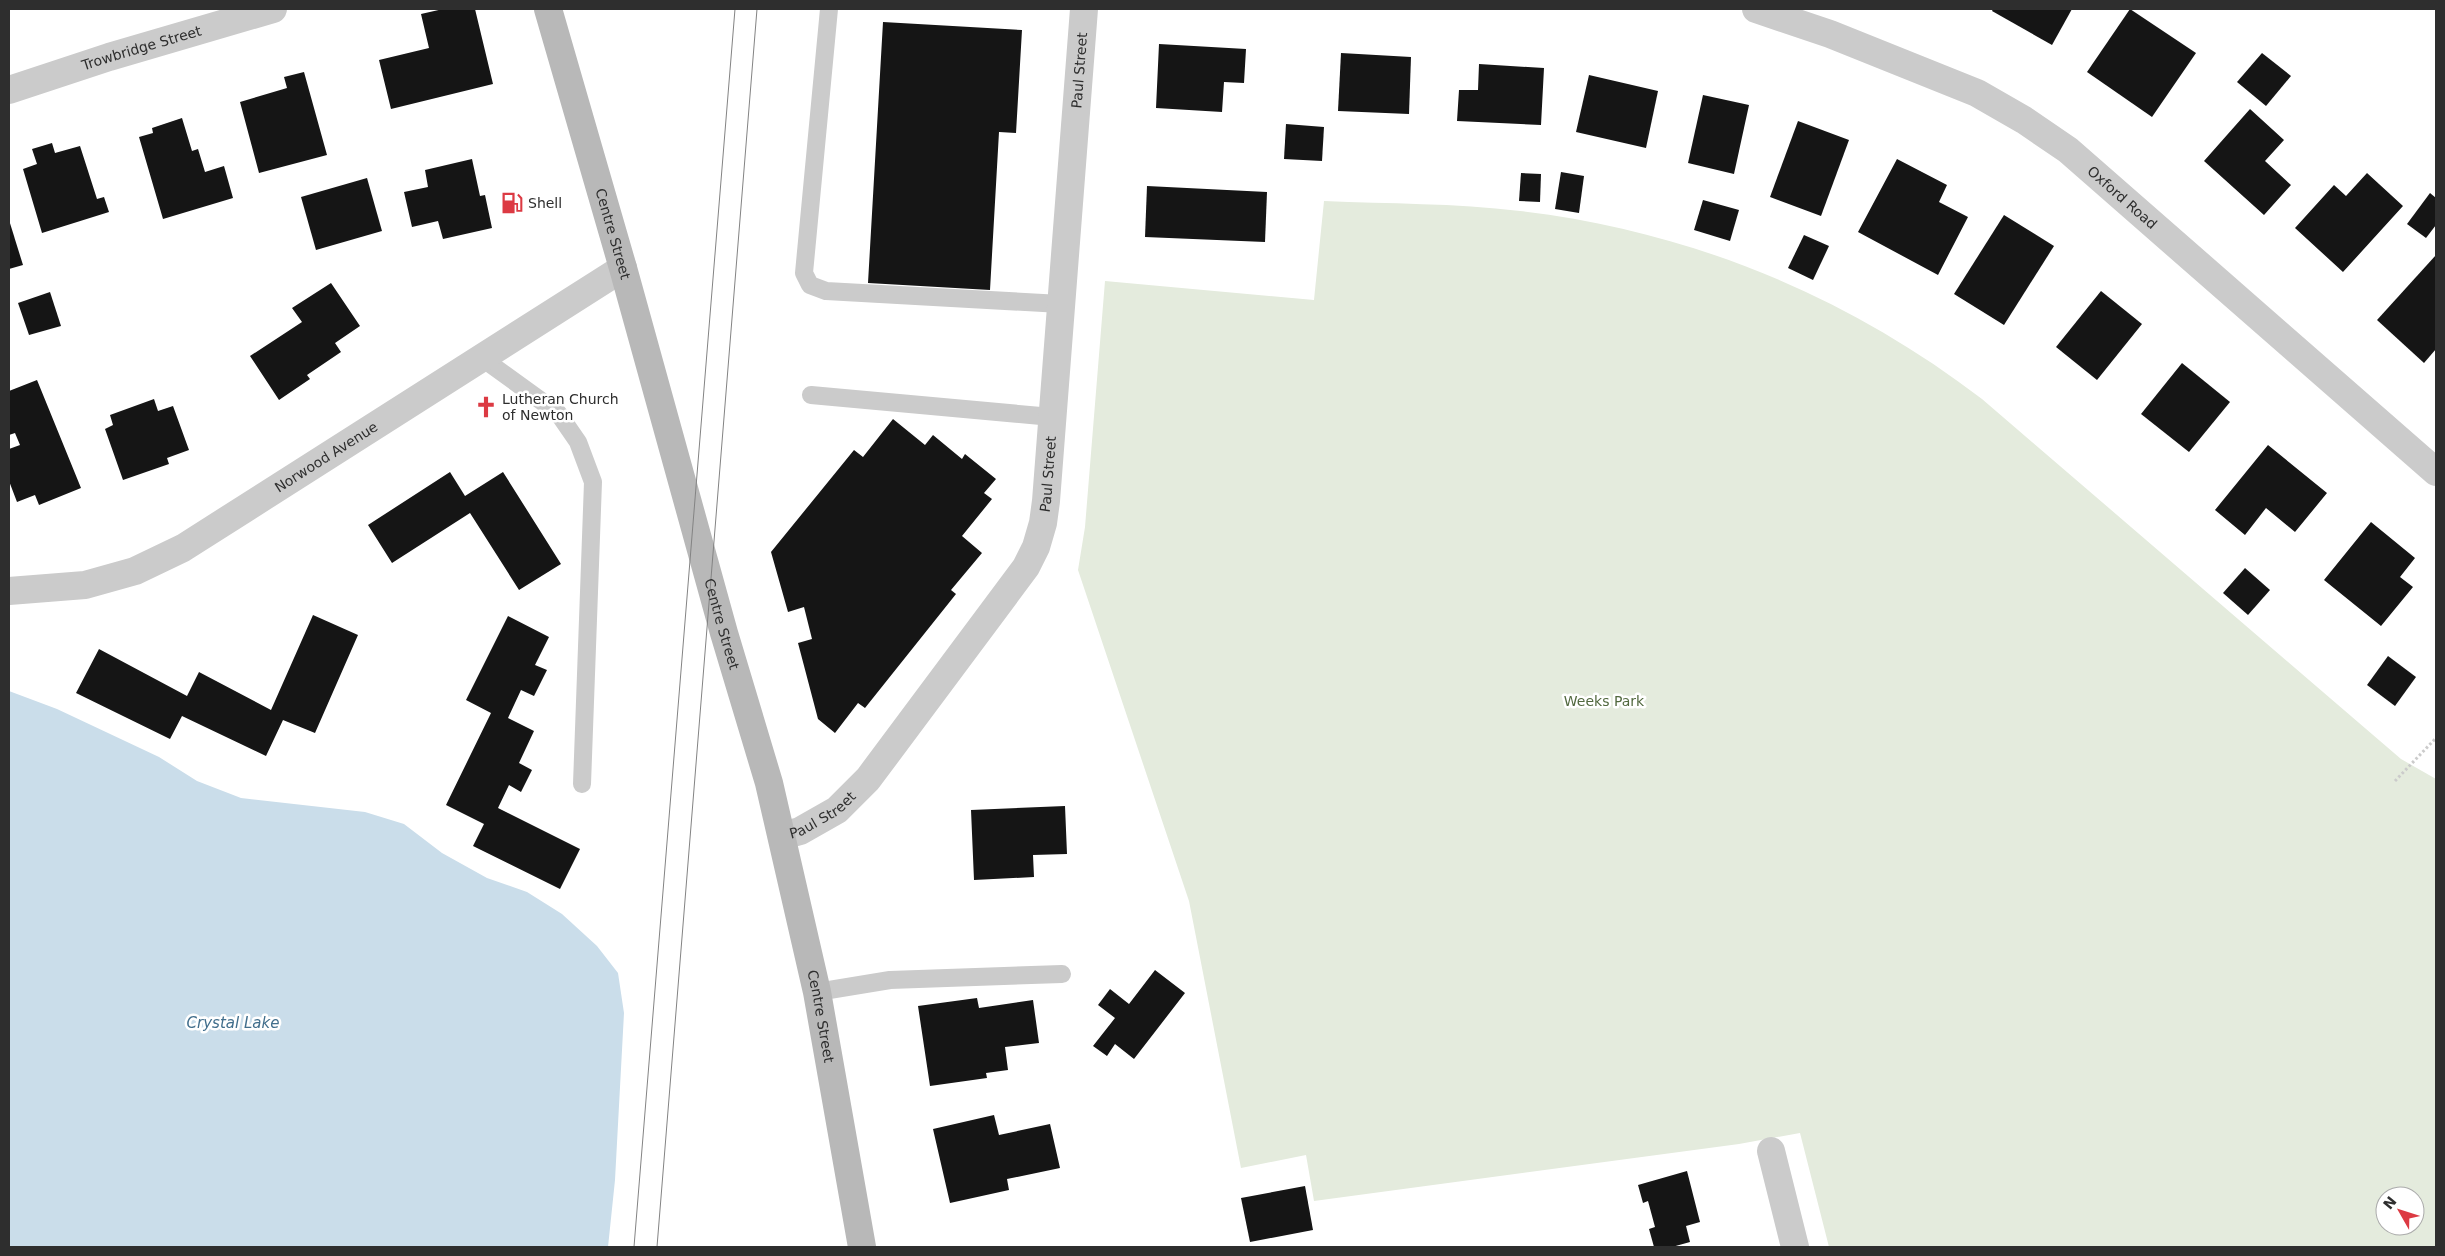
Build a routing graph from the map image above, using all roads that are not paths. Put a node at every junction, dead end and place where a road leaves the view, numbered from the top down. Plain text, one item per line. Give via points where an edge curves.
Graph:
1 (274, 9) edge
2 (548, 9) edge
3 (829, 9) edge
4 (1084, 9) edge
5 (1756, 9) edge
6 (9, 90) edge
7 (623, 268) junction
8 (1061, 304) junction
9 (482, 358) junction
10 (811, 395) dead end
11 (1052, 417) junction
12 (2436, 472) edge
13 (9, 591) edge
14 (582, 784) dead end
15 (782, 836) junction
16 (1062, 974) dead end
17 (817, 992) junction
18 (1771, 1150) dead end
19 (862, 1247) edge
20 (1795, 1247) edge

1 - 6 street, Trowbridge Street
2 - 7 main road, Centre Street
3 - 8 lane via 804,273 810,285 826,291
4 - 8 street, Paul Street
5 - 12 street, Oxford Road via 1830,34 1977,93 2024,120 2105,180
7 - 9 street, Norwood Avenue
7 - 15 main road, Centre Street
8 - 11 street, Paul Street
9 - 13 street, Norwood Avenue via 175,552 135,571 85,585
9 - 14 lane via 558,414 578,442 593,482
10 - 11 lane
11 - 15 street, Paul Street via 1043,523 1026,567 854,794 816,823
15 - 17 main road, Centre Street
16 - 17 lane via 890,980
17 - 19 main road, Centre Street
18 - 20 street

